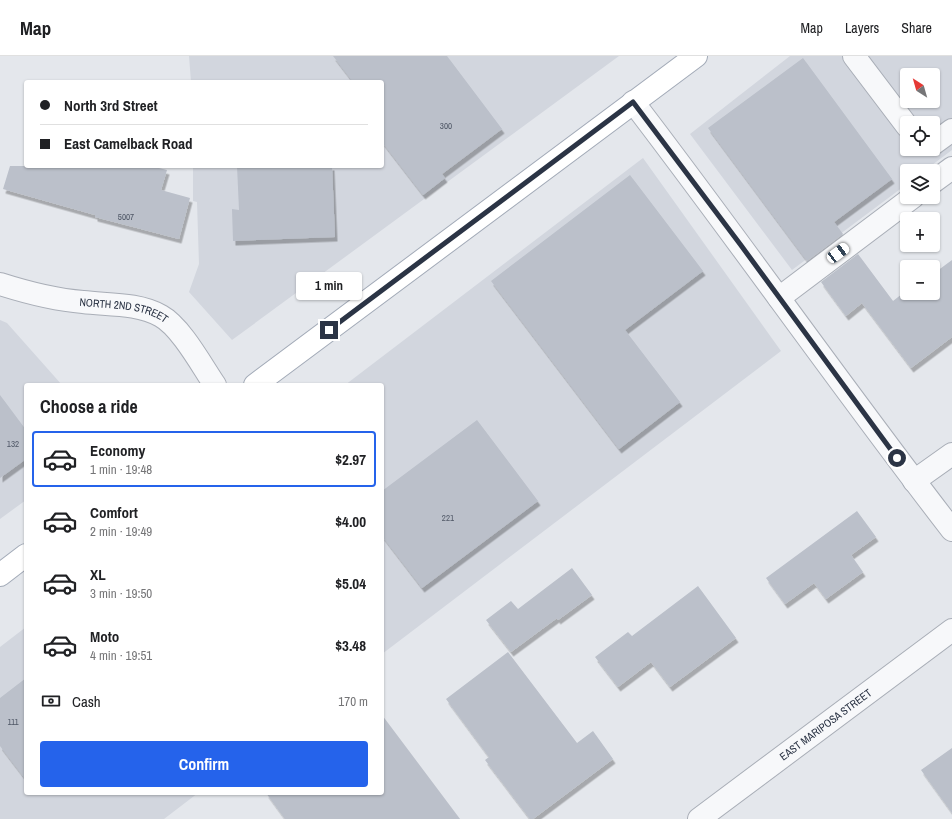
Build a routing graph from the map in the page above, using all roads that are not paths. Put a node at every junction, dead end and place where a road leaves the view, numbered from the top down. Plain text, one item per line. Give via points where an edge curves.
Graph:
1 (696, 56) edge
2 (854, 56) edge
3 (633, 102) junction
4 (900, 117) edge
5 (952, 130) edge
6 (940, 139) edge
7 (952, 168) edge
8 (940, 177) edge
9 (904, 204) edge
10 (0, 284) edge
11 (779, 298) junction
12 (214, 383) edge
13 (258, 383) edge
14 (952, 454) edge
15 (914, 481) junction
16 (952, 530) edge
17 (24, 557) edge
18 (0, 575) edge
19 (952, 630) edge
20 (699, 819) edge

1 - 3 main road
2 - 4 street
3 - 11 street
3 - 13 main road
5 - 6 street
7 - 8 street
9 - 11 street
10 - 12 street, NORTH 2ND STREET via 81,302 138,308 161,316 178,330
11 - 15 street
14 - 15 street
15 - 16 street
17 - 18 main road
19 - 20 street, EAST MARIPOSA STREET

